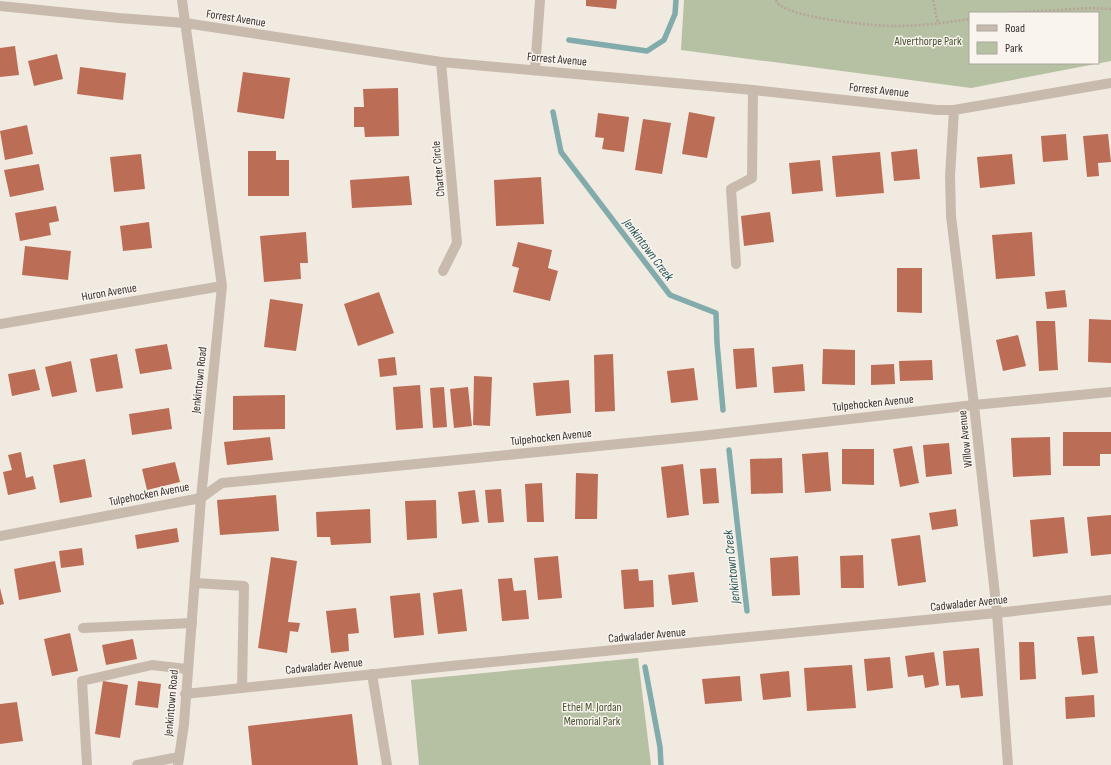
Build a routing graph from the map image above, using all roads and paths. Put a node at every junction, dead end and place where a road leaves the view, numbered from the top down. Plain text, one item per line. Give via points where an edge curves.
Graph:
1 (182, 0) edge
2 (540, 0) edge
3 (776, 0) edge
4 (933, 0) edge
5 (0, 6) edge
6 (1111, 9) edge
7 (1025, 12) edge
8 (969, 19) edge
9 (185, 23) junction
10 (938, 24) junction
11 (441, 62) junction
12 (535, 70) junction
13 (1111, 83) edge
14 (753, 90) junction
15 (954, 110) junction
16 (736, 264) dead end
17 (443, 271) dead end
18 (222, 286) junction
19 (0, 324) edge
20 (1111, 392) edge
21 (974, 405) junction
22 (200, 498) junction
23 (0, 536) edge
24 (195, 583) junction
25 (1111, 600) edge
26 (997, 613) junction
27 (192, 623) junction
28 (83, 628) dead end
29 (187, 669) junction
30 (372, 674) junction
31 (242, 688) junction
32 (185, 694) junction
33 (178, 761) edge
34 (87, 765) edge
35 (137, 765) edge
36 (387, 765) edge
37 (1008, 765) edge

1 - 9 street, Jenkintown Road
2 - 12 street
3 - 10 path via 780,6 798,13 829,20 893,26
4 - 10 path
5 - 9 street, Forrest Avenue
6 - 7 path
8 - 10 path
9 - 11 street, Forrest Avenue
9 - 18 street, Jenkintown Road
11 - 12 street, Forrest Avenue
11 - 17 street, Charter Circle via 457,243
12 - 14 street, Forrest Avenue
13 - 15 street, Forrest Avenue
14 - 15 street, Forrest Avenue
14 - 16 street via 752,178 731,189
15 - 21 street, Willow Avenue via 950,176 952,216
18 - 19 street, Huron Avenue
18 - 22 street, Jenkintown Road
20 - 21 street, Tulpehocken Avenue
21 - 22 street, Tulpehocken Avenue via 708,435 222,483
21 - 26 street, Willow Avenue
22 - 23 street, Tulpehocken Avenue
22 - 24 street, Jenkintown Road
24 - 27 street, Jenkintown Road
24 - 31 street via 244,586
25 - 26 street, Cadwalader Avenue
26 - 30 street, Cadwalader Avenue
26 - 37 street, Willow Avenue
27 - 28 street
27 - 29 street, Jenkintown Road
29 - 32 street, Jenkintown Road
29 - 34 street via 152,665 82,680
30 - 31 street, Cadwalader Avenue
30 - 36 street
31 - 32 street, Cadwalader Avenue
32 - 33 street, Jenkintown Road via 184,724
33 - 35 street

